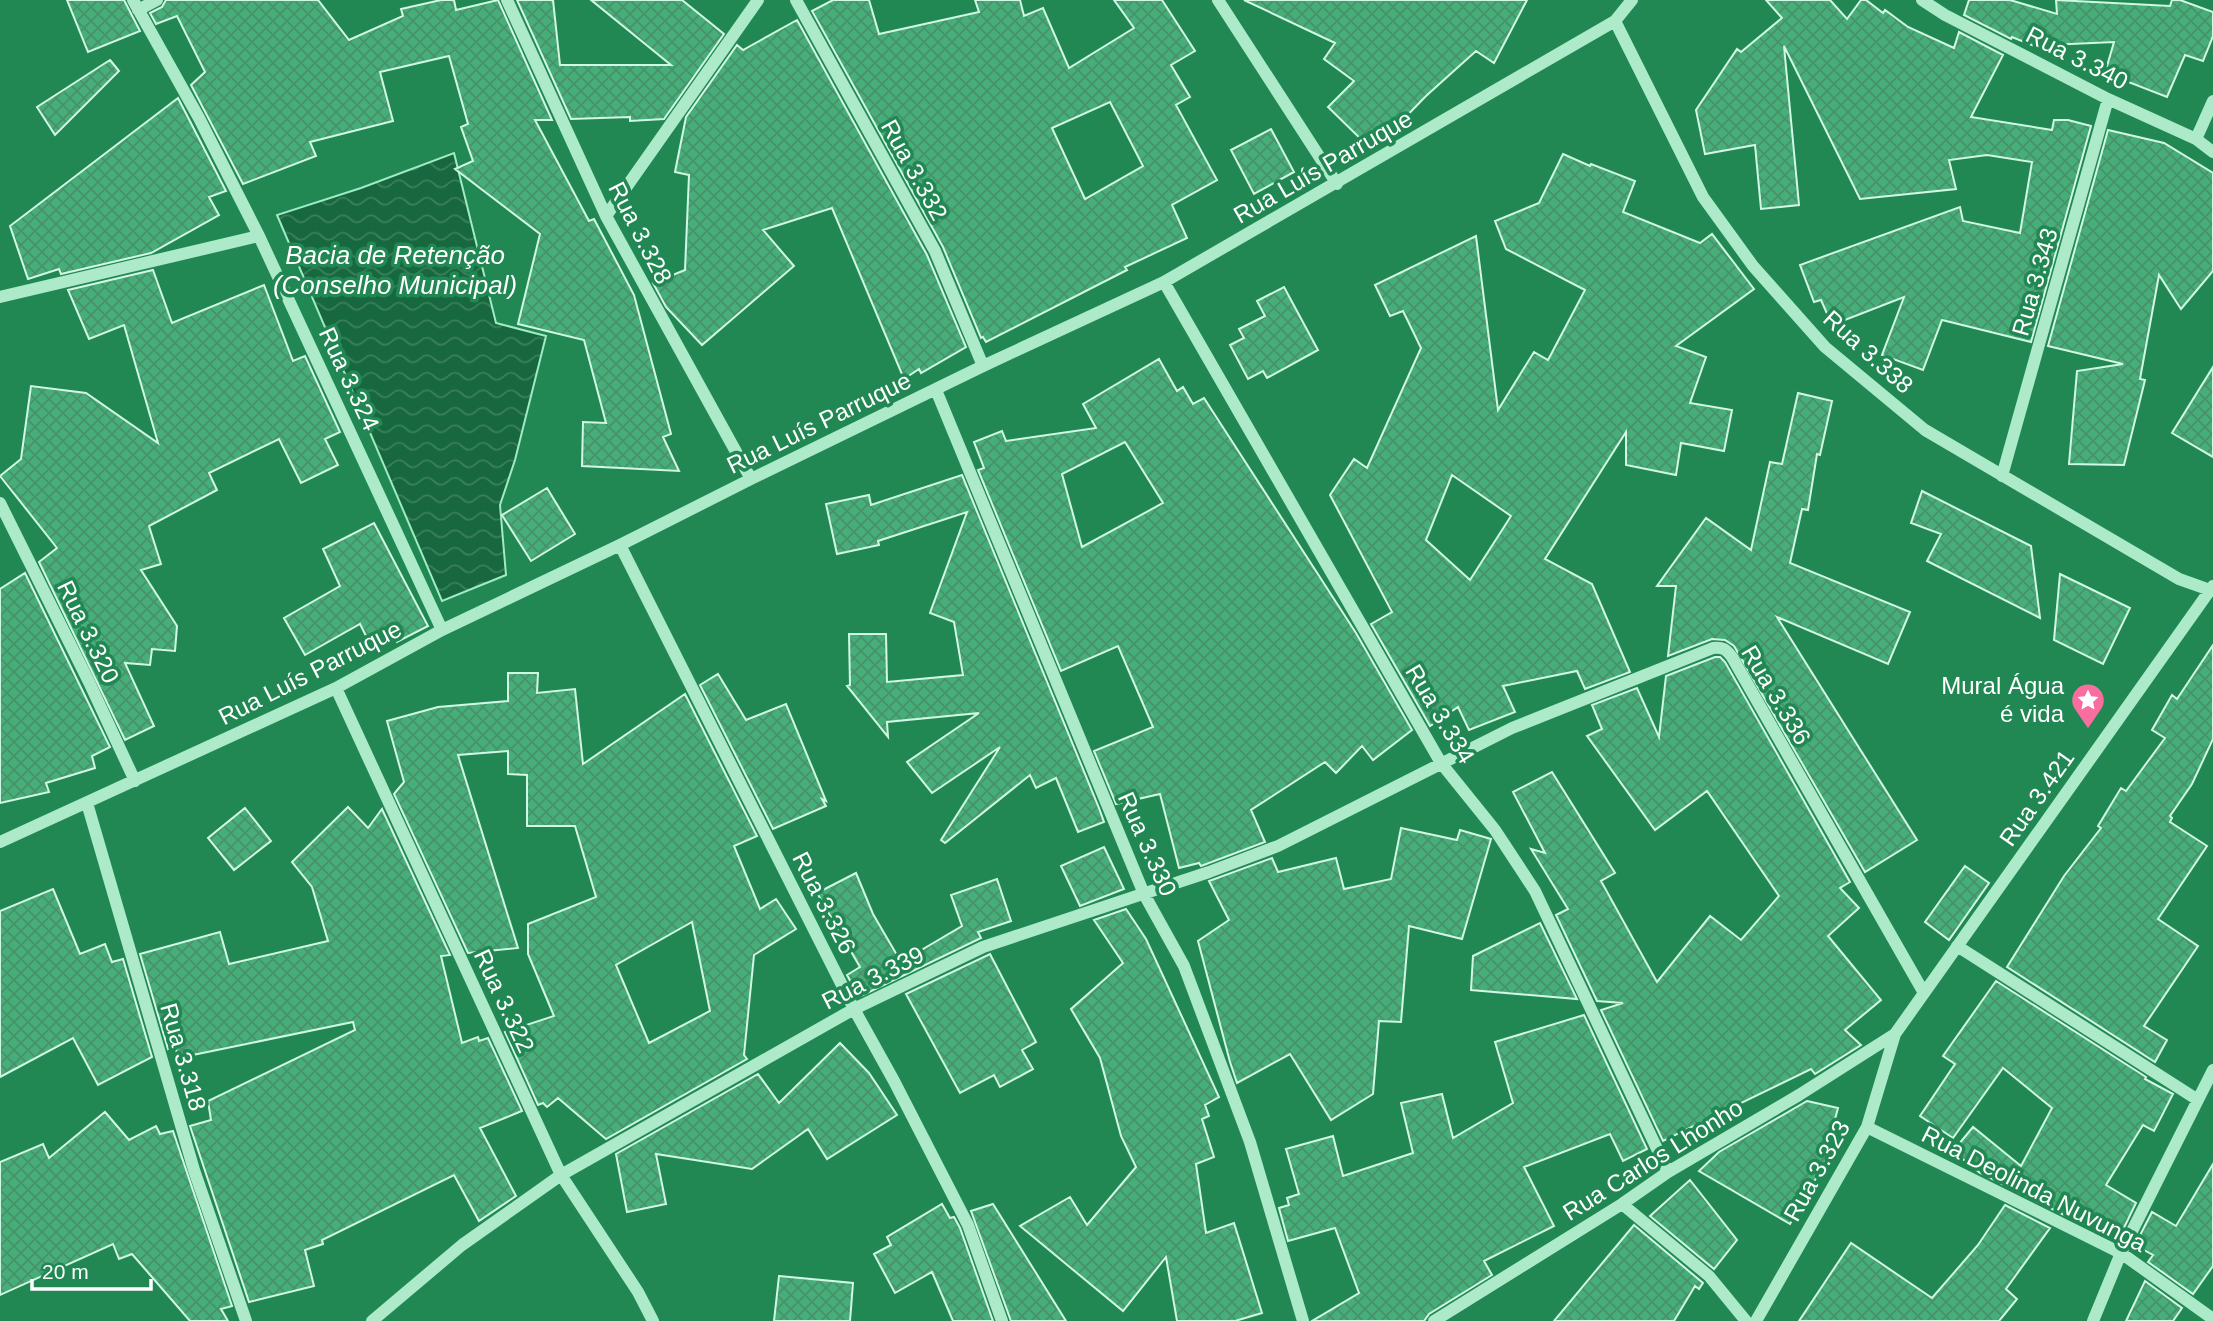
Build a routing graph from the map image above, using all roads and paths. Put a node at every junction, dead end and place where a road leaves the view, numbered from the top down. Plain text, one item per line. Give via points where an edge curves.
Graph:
1 (158, 0) edge
2 (507, 0) edge
3 (758, 0) edge
4 (796, 0) edge
5 (1218, 0) edge
6 (1632, 0) edge
7 (1922, 0) edge
8 (135, 5) edge
9 (1615, 21) junction
10 (2108, 99) junction
11 (2213, 101) edge
12 (2196, 139) junction
13 (2213, 152) edge
14 (1337, 184) junction
15 (606, 216) junction
16 (259, 236) junction
17 (1164, 282) junction
18 (0, 297) edge
19 (983, 366) junction
20 (936, 390) junction
21 (2003, 476) junction
22 (751, 479) junction
23 (0, 503) edge
24 (620, 545) junction
25 (2212, 589) edge
26 (442, 630) junction
27 (336, 688) junction
28 (1441, 763) junction
29 (135, 781) junction
30 (87, 803) junction
31 (0, 842) edge
32 (1144, 894) junction
33 (1957, 946) junction
34 (1924, 993) junction
35 (854, 1009) junction
36 (1895, 1034) junction
37 (2213, 1070) edge
38 (2198, 1100) junction
39 (1867, 1127) junction
40 (1668, 1172) junction
41 (561, 1175) junction
42 (1622, 1205) junction
43 (2121, 1253) junction
44 (2213, 1320) edge
45 (247, 1321) edge
46 (372, 1321) edge
47 (653, 1321) edge
48 (1002, 1321) edge
49 (1303, 1321) edge
50 (1434, 1321) edge
51 (1746, 1321) edge
52 (1755, 1321) edge
53 (2093, 1321) edge

1 - 8 street
2 - 15 street, Rua 3.328
3 - 15 street
4 - 19 street, Rua 3.332 via 935,251
5 - 14 street
6 - 9 street, Rua Luís Parruque
7 - 10 street, Rua 3.340
8 - 16 street, Rua 3.324
9 - 14 street, Rua Luís Parruque
9 - 21 street, Rua 3.338 via 1703,197 1752,266 1825,347 1925,430
10 - 12 street, Rua 3.340
10 - 21 street, Rua 3.343
11 - 12 street
12 - 13 street, Rua 3.340
14 - 17 street, Rua Luís Parruque
15 - 22 street, Rua 3.328
16 - 18 street
16 - 26 street, Rua 3.324
17 - 19 street, Rua Luís Parruque
17 - 28 street, Rua 3.334
19 - 20 street, Rua Luís Parruque
20 - 22 street, Rua Luís Parruque
20 - 32 street, Rua 3.330
21 - 25 street, Rua 3.338 via 2179,579
22 - 24 street, Rua Luís Parruque
23 - 29 street, Rua 3.320
24 - 26 street, Rua Luís Parruque
24 - 35 street, Rua 3.326
25 - 33 street, Rua 3.421
26 - 27 street, Rua Luís Parruque
27 - 29 street, Rua Luís Parruque
27 - 41 street, Rua 3.322
28 - 32 street, Rua 3.339 via 1278,846
28 - 34 street, Rua 3.336 via 1512,728 1721,647 1727,650
28 - 40 street, Rua 3.334 via 1495,830 1535,891
29 - 30 street, Rua Luís Parruque
30 - 31 street, Rua Luís Parruque
30 - 45 street, Rua 3.318 via 194,1170
32 - 35 street, Rua 3.339 via 983,947
32 - 49 street, Rua 3.330 via 1184,966 1236,1104
33 - 34 street, Rua 3.421
33 - 38 street
34 - 36 street, Rua 3.421
35 - 41 street, Rua 3.339
35 - 48 street, Rua 3.326 via 968,1225
36 - 39 street, Rua 3.323
36 - 40 street, Rua Carlos Lhonho
37 - 38 street
38 - 43 street
39 - 43 street, Rua Deolinda Nuvunga
39 - 52 street, Rua 3.323
40 - 42 street, Rua Carlos Lhonho
41 - 46 street, Rua 3.339 via 462,1245
41 - 47 street, Rua 3.322
42 - 50 street, Rua Carlos Lhonho
42 - 51 street via 1709,1276
43 - 44 street, Rua Deolinda Nuvunga
43 - 53 street

